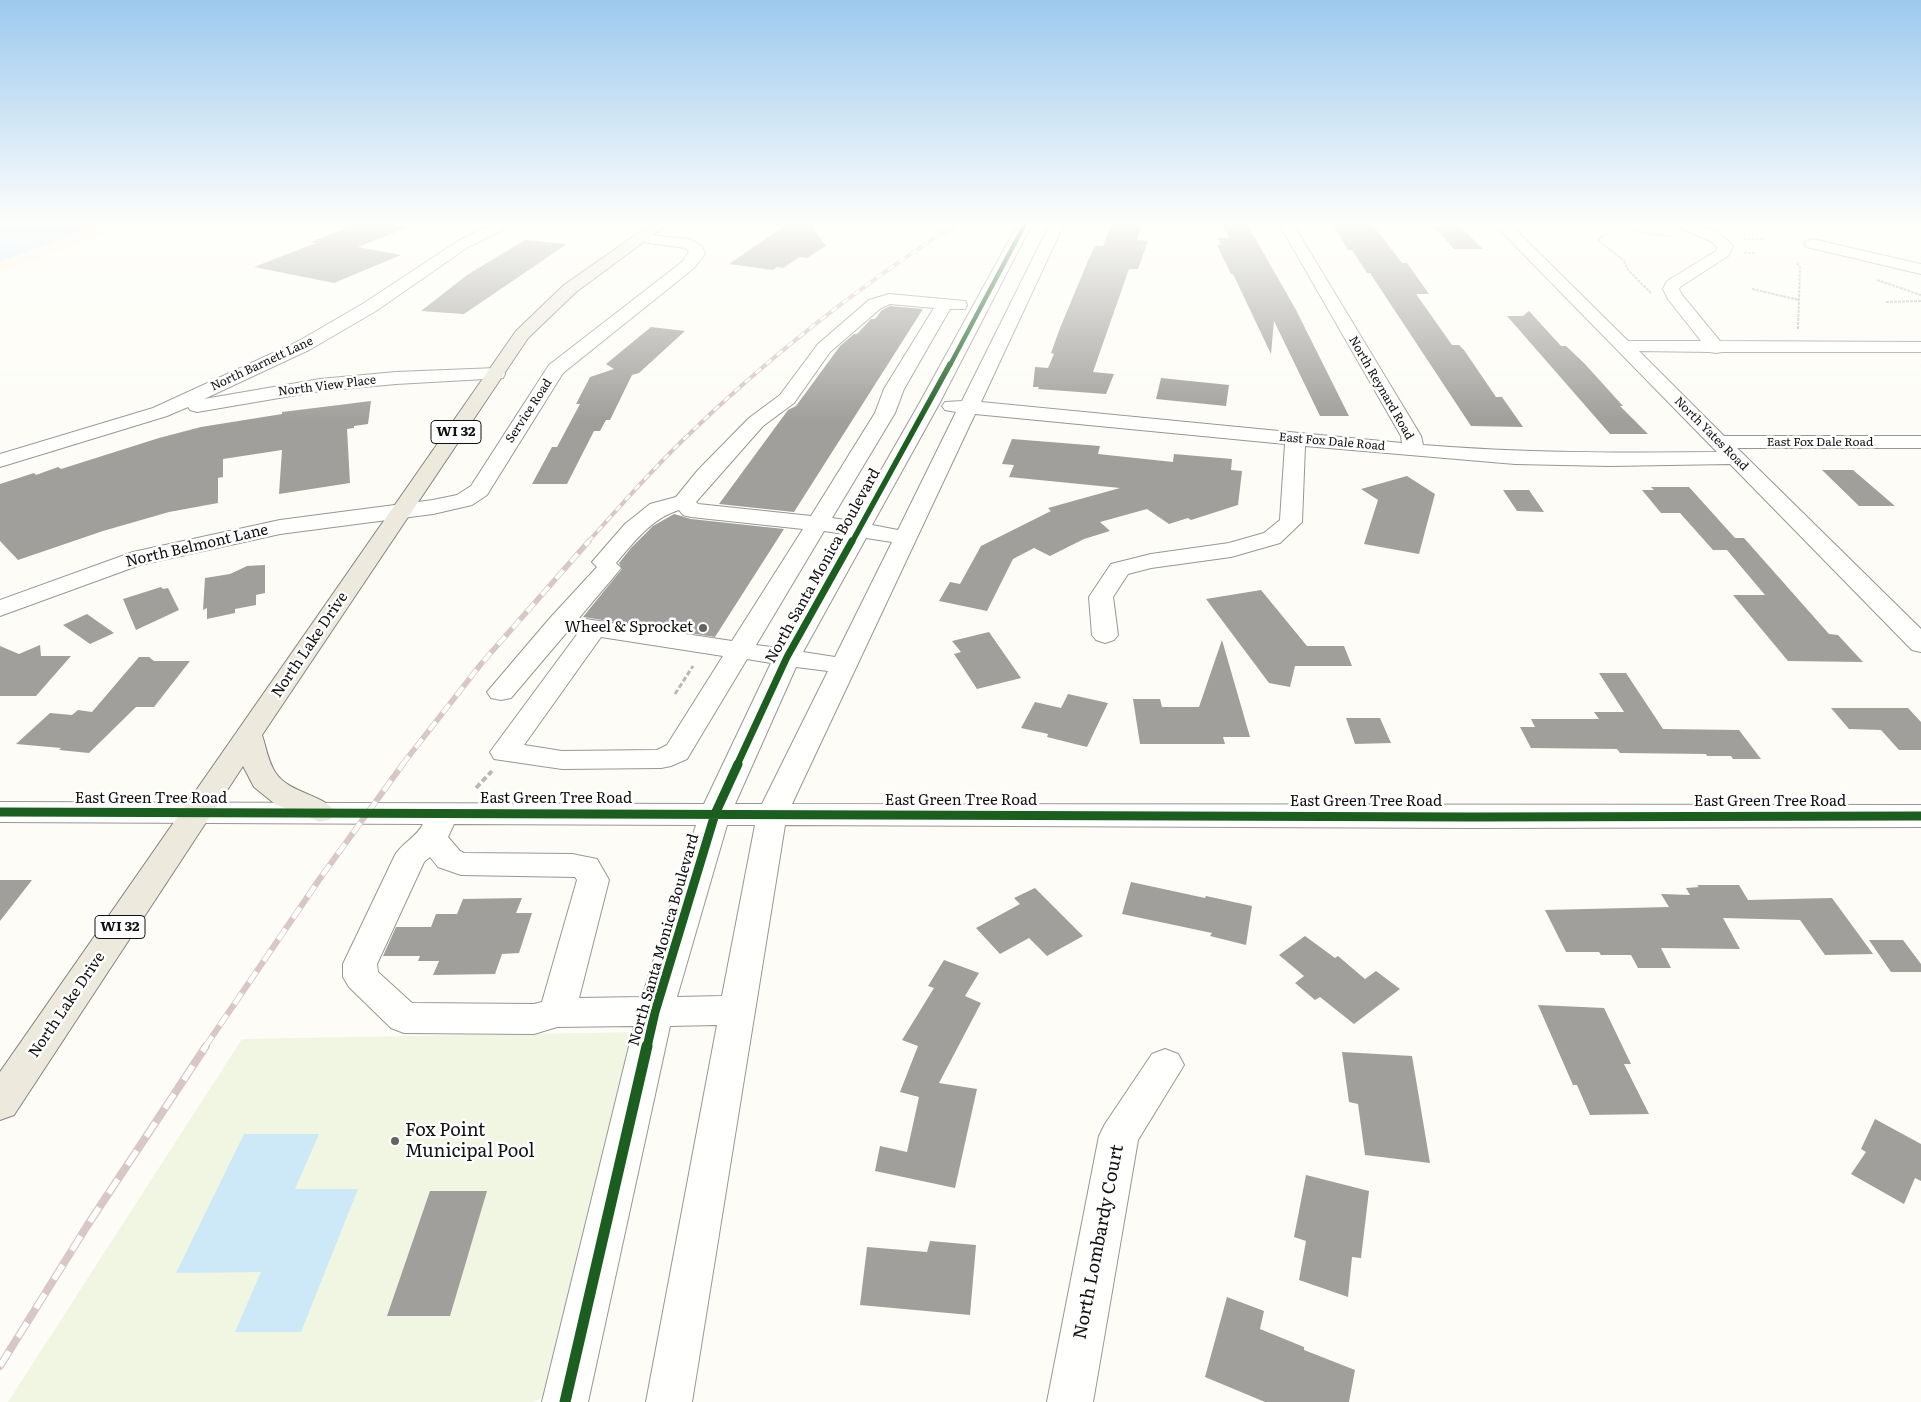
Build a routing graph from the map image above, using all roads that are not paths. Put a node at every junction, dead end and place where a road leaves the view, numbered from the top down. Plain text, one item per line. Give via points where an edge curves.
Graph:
1 (396, 289) edge
2 (569, 289) edge
3 (657, 289) edge
4 (991, 289) edge
5 (1025, 289) edge
6 (1325, 289) edge
7 (1567, 289) edge
8 (1671, 289) edge
9 (944, 304) junction
10 (981, 307) junction
11 (1016, 309) junction
12 (1624, 346) junction
13 (1921, 347) edge
14 (1716, 348) junction
15 (496, 374) junction
16 (889, 400) junction
17 (929, 404) junction
18 (968, 407) junction
19 (160, 412) junction
20 (1295, 440) junction
21 (1720, 442) junction
22 (1921, 442) edge
23 (1414, 449) junction
24 (1736, 458) junction
25 (0, 461) edge
26 (684, 502) junction
27 (401, 511) junction
28 (817, 524) junction
29 (859, 530) junction
30 (905, 538) junction
31 (0, 609) edge
32 (559, 623) junction
33 (594, 629) junction
34 (1105, 635) dead end
35 (1921, 644) edge
36 (741, 650) junction
37 (787, 657) junction
38 (844, 666) junction
39 (500, 692) dead end
40 (248, 735) junction
41 (0, 812) edge
42 (320, 812) junction
43 (198, 813) junction
44 (715, 814) junction
45 (772, 814) junction
46 (1921, 816) edge
47 (438, 825) junction
48 (738, 1010) junction
49 (655, 1012) junction
50 (557, 1013) junction
51 (1165, 1065) dead end
52 (0, 1103) edge
53 (565, 1402) edge
54 (669, 1402) edge
55 (1070, 1402) edge

1 - 19 street, North Barnett Lane via 303,346
2 - 15 main road, North Lake Drive / WI 32 via 554,300 522,335
3 - 27 street, Service Road via 556,369 480,490 464,500
4 - 10 street, North Santa Monica Boulevard
5 - 11 street
6 - 23 street, North Reynard Road via 1411,436
7 - 12 street, North Yates Road
8 - 14 street
9 - 10 street
9 - 16 street
9 - 26 street via 889,299 875,304 824,348 787,400 756,422
10 - 11 street
10 - 17 street, North Santa Monica Boulevard
11 - 18 street
12 - 14 street
12 - 21 street, North Yates Road
13 - 14 street
15 - 19 street, North View Place via 320,385
15 - 27 main road, North Lake Drive / WI 32
16 - 17 street, East Fox Dale Road
16 - 28 street via 886,413
17 - 18 street, East Fox Dale Road
17 - 29 street, North Santa Monica Boulevard
18 - 20 street, East Fox Dale Road
18 - 30 street
19 - 25 street, North Barnett Lane
20 - 23 street, East Fox Dale Road
20 - 34 street via 1291,522 1272,538 1231,550 1151,561 1119,569 1102,597
21 - 22 street, East Fox Dale Road
21 - 24 street, North Yates Road
23 - 24 street, East Fox Dale Road via 1562,459
24 - 35 street, North Yates Road
26 - 28 street via 691,510
26 - 32 street via 658,509 633,529
27 - 31 street, North Belmont Lane via 280,527 133,559
27 - 40 main road, North Lake Drive / WI 32
28 - 29 street
28 - 36 street
29 - 30 street
29 - 37 street, North Santa Monica Boulevard
30 - 38 street
32 - 33 street
32 - 39 street
33 - 36 street
33 - 36 street via 504,752 562,760 661,758 677,752
36 - 37 street
37 - 38 street
37 - 44 street, North Santa Monica Boulevard
38 - 45 street
40 - 42 main road via 260,772 268,784 284,797
40 - 43 main road, North Lake Drive / WI 32
41 - 43 street, East Green Tree Road
42 - 43 street, East Green Tree Road
42 - 47 street, East Green Tree Road
43 - 52 main road, North Lake Drive / WI 32
44 - 45 street, East Green Tree Road
44 - 47 street, East Green Tree Road
44 - 49 street, North Santa Monica Boulevard
45 - 46 street, East Green Tree Road
45 - 48 street
47 - 50 street via 449,859 461,864 572,865 586,868 593,880
47 - 50 street via 411,855 360,964 361,977 404,1018 534,1018
48 - 49 street
48 - 54 street
49 - 50 street
49 - 53 street, North Santa Monica Boulevard
51 - 55 street, North Lombardy Court via 1119,1136

